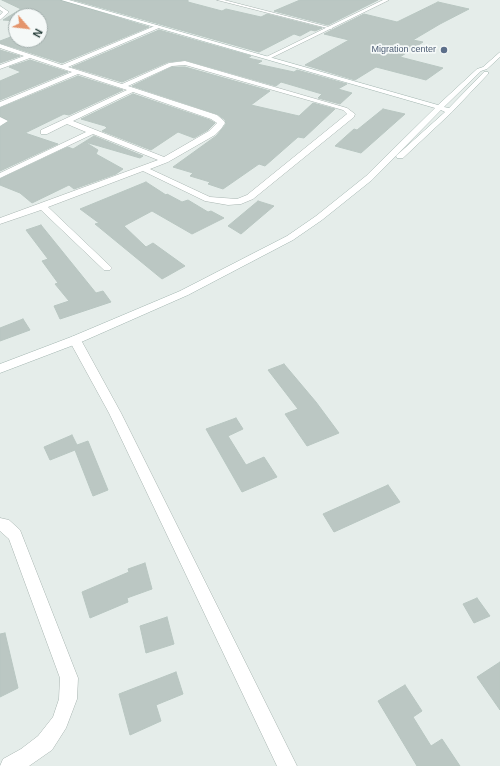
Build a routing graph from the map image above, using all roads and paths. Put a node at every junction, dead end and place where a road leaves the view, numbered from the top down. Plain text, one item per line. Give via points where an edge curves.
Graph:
1 (63, 0) edge
2 (219, 0) edge
3 (387, 0) edge
4 (0, 8) edge
5 (0, 18) edge
6 (157, 27) junction
7 (331, 28) junction
8 (0, 46) edge
9 (500, 54) edge
10 (30, 56) junction
11 (267, 58) junction
12 (0, 67) edge
13 (62, 67) junction
14 (485, 68) junction
15 (77, 72) junction
16 (123, 86) junction
17 (133, 90) junction
18 (405, 97) junction
19 (441, 98) junction
20 (0, 105) edge
21 (439, 108) junction
22 (450, 111) junction
23 (428, 118) junction
24 (0, 119) edge
25 (66, 121) junction
26 (0, 124) edge
27 (93, 131) junction
28 (44, 132) dead end
29 (165, 160) junction
30 (142, 168) junction
31 (0, 176) edge
32 (368, 178) junction
33 (42, 206) junction
34 (0, 221) edge
35 (107, 268) dead end
36 (75, 340) junction
37 (0, 369) edge
38 (0, 524) edge
39 (10, 766) edge
40 (287, 766) edge

1 - 6 street
2 - 7 lane
3 - 7 street
4 - 5 street via 6,12
6 - 11 street
6 - 13 street
7 - 11 street
8 - 10 street
9 - 14 street
10 - 12 street
10 - 13 street
11 - 18 street
13 - 15 street
14 - 19 street via 478,70
14 - 22 street via 488,72
15 - 16 street
15 - 20 street
16 - 17 street
16 - 30 street via 171,64 186,63 345,109 352,114 250,197 238,202 208,199
17 - 25 street
17 - 29 street via 214,117 221,123 212,133
18 - 19 street
18 - 21 street
18 - 23 street via 420,107
19 - 21 street
21 - 22 street
21 - 23 street
22 - 32 street via 383,172
23 - 32 street
24 - 26 street via 4,121
25 - 27 street
25 - 28 street
27 - 29 street
27 - 31 street
29 - 30 street
30 - 33 street
32 - 36 street via 290,238 184,293
33 - 34 street
33 - 35 street
36 - 37 street
36 - 40 street via 115,414
38 - 39 street via 15,535 68,678 68,699 60,722 45,743

